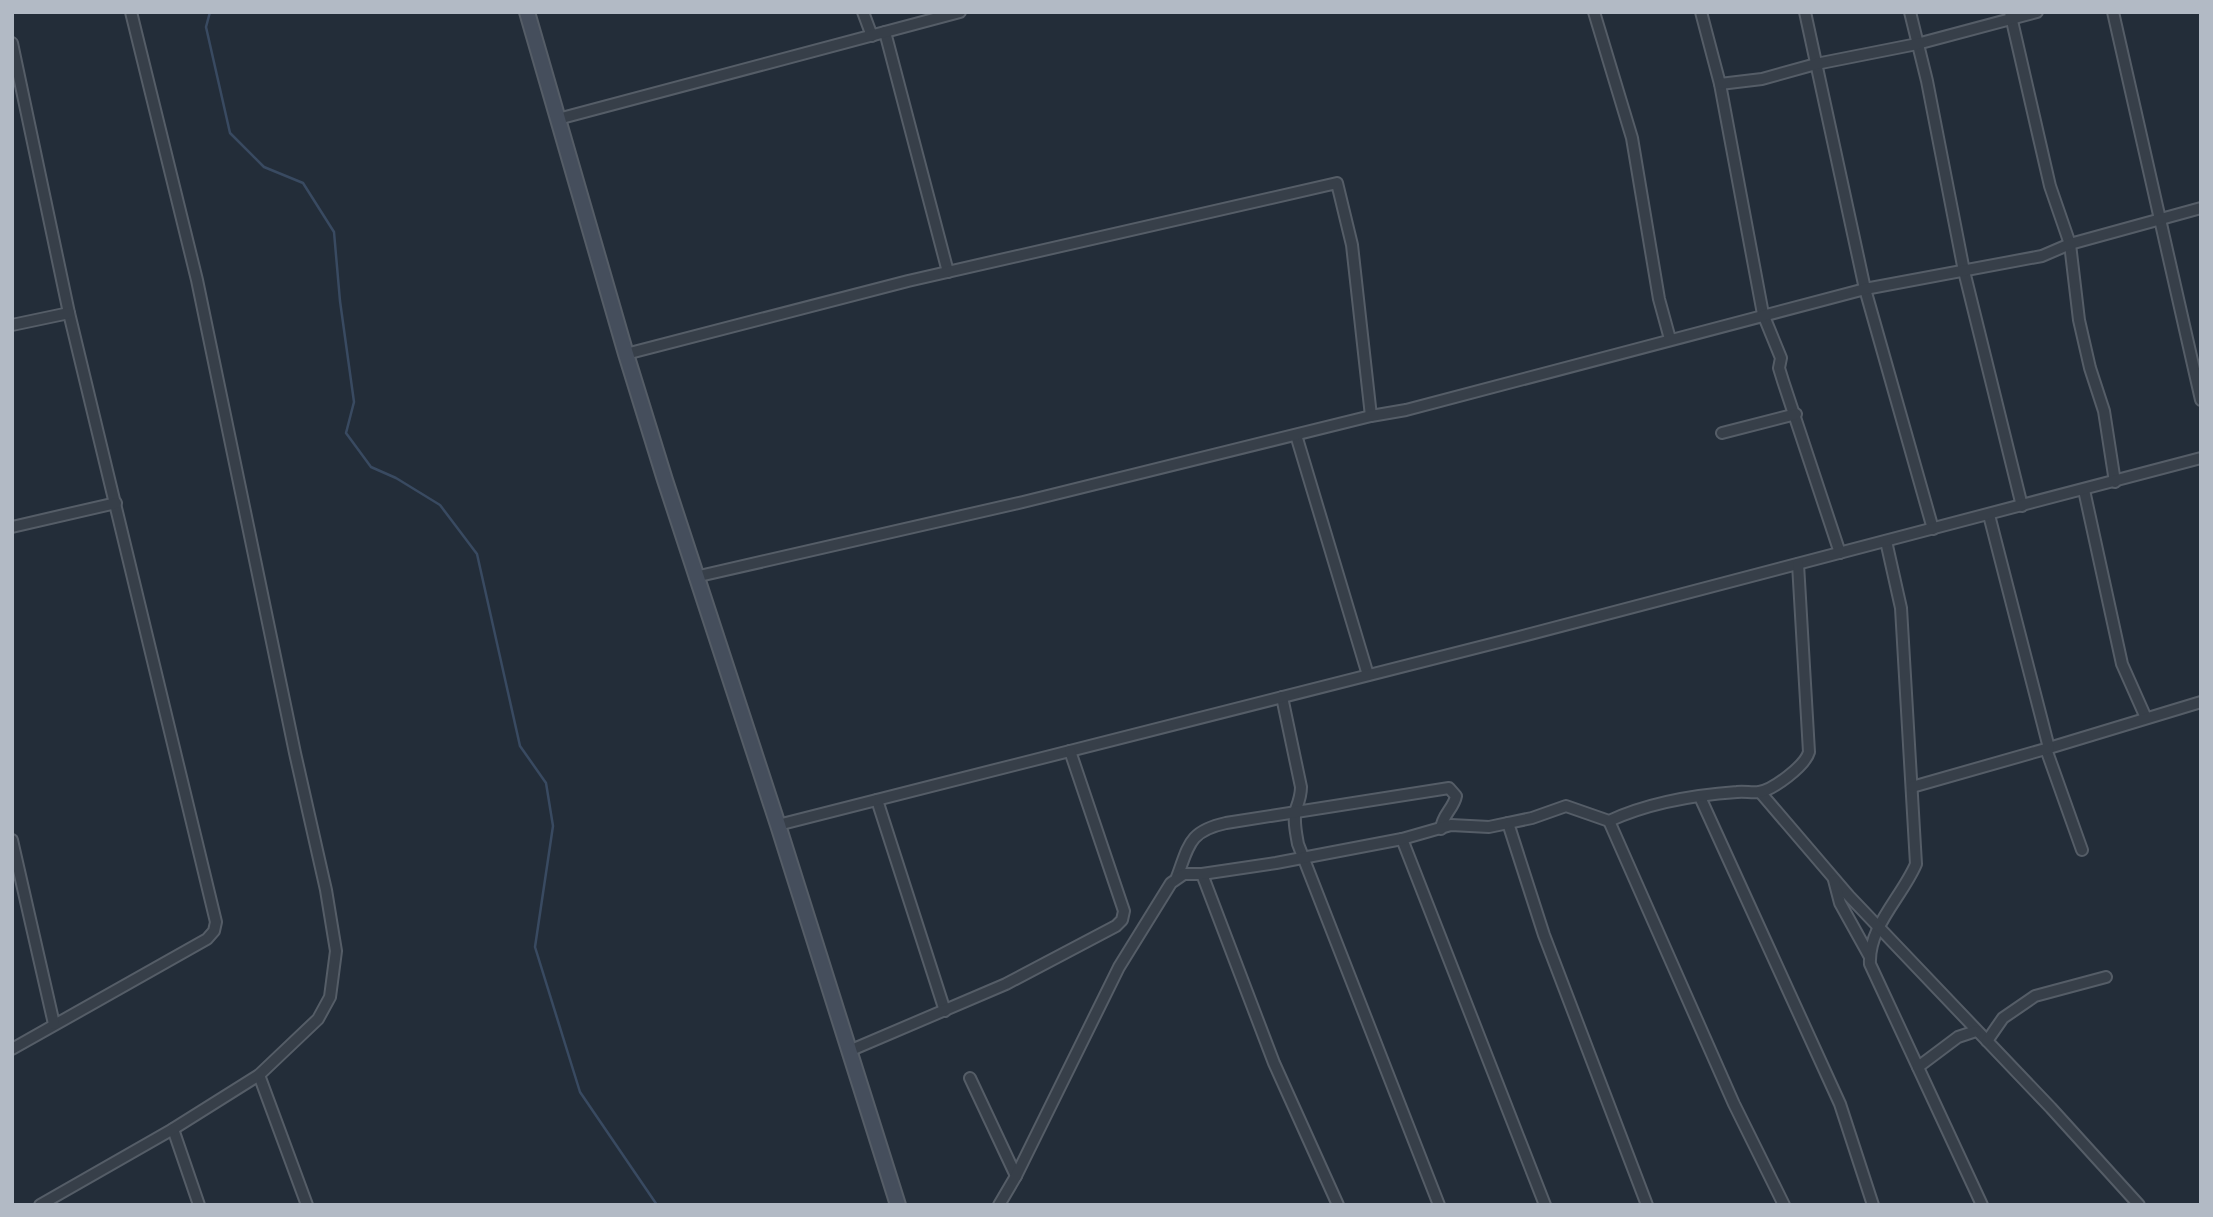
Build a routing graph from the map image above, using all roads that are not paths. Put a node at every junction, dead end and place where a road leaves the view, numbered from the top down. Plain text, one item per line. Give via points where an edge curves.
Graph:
1 (131, 12) edge
2 (527, 12) edge
3 (863, 12) edge
4 (960, 12) edge
5 (1594, 12) edge
6 (1701, 12) edge
7 (1805, 12) edge
8 (1910, 12) edge
9 (2036, 12) edge
10 (2113, 12) edge
11 (2010, 15) edge
12 (885, 32) junction
13 (872, 36) junction
14 (12, 43) edge
15 (1917, 44) junction
16 (1816, 64) junction
17 (1720, 83) junction
18 (17, 93) edge
19 (558, 119) junction
20 (2201, 208) edge
21 (2158, 219) junction
22 (2070, 244) junction
23 (1964, 271) junction
24 (948, 272) junction
25 (1866, 289) junction
26 (69, 313) junction
27 (1763, 314) junction
28 (12, 325) edge
29 (1670, 339) junction
30 (626, 354) junction
31 (2201, 400) edge
32 (1796, 414) junction
33 (1371, 416) junction
34 (1722, 433) dead end
35 (1296, 435) junction
36 (2201, 458) edge
37 (2115, 482) junction
38 (2084, 490) junction
39 (116, 503) junction
40 (2022, 506) junction
41 (1989, 515) junction
42 (12, 527) edge
43 (1933, 529) junction
44 (1886, 541) junction
45 (1840, 553) junction
46 (1798, 564) junction
47 (695, 577) junction
48 (1368, 675) junction
49 (1282, 697) junction
50 (2201, 702) edge
51 (2146, 719) junction
52 (2047, 749) junction
53 (1070, 751) junction
54 (1912, 787) junction
55 (1760, 792) junction
56 (1700, 797) junction
57 (877, 800) junction
58 (1296, 811) junction
59 (1609, 821) junction
60 (1508, 823) junction
61 (778, 825) junction
62 (1441, 829) junction
63 (1402, 839) junction
64 (12, 840) edge
65 (2082, 850) dead end
66 (1304, 856) junction
67 (1202, 874) junction
68 (1177, 877) junction
69 (1833, 878) junction
70 (1879, 927) junction
71 (1870, 957) junction
72 (2106, 977) dead end
73 (945, 1011) junction
74 (54, 1024) junction
75 (1976, 1031) junction
76 (1987, 1041) junction
77 (12, 1049) edge
78 (849, 1051) junction
79 (1918, 1067) junction
80 (259, 1075) junction
81 (970, 1078) dead end
82 (173, 1129) junction
83 (1016, 1177) junction
84 (40, 1205) edge
85 (199, 1205) edge
86 (307, 1205) edge
87 (898, 1205) edge
88 (999, 1205) edge
89 (1338, 1205) edge
90 (1438, 1205) edge
91 (1545, 1205) edge
92 (1647, 1205) edge
93 (1784, 1205) edge
94 (1873, 1205) edge
95 (1982, 1205) edge
96 (2139, 1205) edge

1 - 80 street via 197,280 336,951 330,996 318,1019
2 - 19 street
3 - 13 street
4 - 12 street
5 - 29 street via 1632,138
6 - 17 street
7 - 16 street
8 - 15 street
9 - 11 street
10 - 21 street
11 - 15 street
11 - 22 street via 2050,186
12 - 13 street
12 - 24 street
13 - 19 street
14 - 18 street
15 - 16 street
15 - 23 street
16 - 17 street via 1762,79
16 - 25 street
17 - 27 street
18 - 26 street
19 - 30 street
20 - 21 street
21 - 22 street
21 - 31 street
22 - 23 street via 2042,256
22 - 37 street via 2079,320 2104,411
23 - 25 street
23 - 40 street
24 - 30 street
24 - 33 street via 1337,183 1352,245
25 - 27 street
25 - 43 street
26 - 28 street
26 - 39 street
27 - 29 street
27 - 32 street
29 - 33 street
30 - 47 street
32 - 34 street
32 - 45 street
33 - 35 street
35 - 47 street
35 - 48 street
36 - 37 street
37 - 38 street
38 - 40 street
38 - 51 street via 2122,664
39 - 42 street
39 - 74 street via 216,922 207,939
40 - 41 street
41 - 43 street
41 - 52 street
43 - 44 street
44 - 45 street
44 - 54 street via 1901,608
45 - 46 street
46 - 48 street
46 - 55 street via 1809,752 1807,760 1789,776
47 - 61 street
48 - 49 street
49 - 53 street
49 - 58 street via 1301,787
50 - 51 street
51 - 52 street
52 - 54 street
52 - 65 street
53 - 57 street
53 - 73 street via 1124,911 1122,920 1006,984
54 - 70 street via 1916,864
55 - 56 street
55 - 69 street
56 - 59 street via 1652,805
56 - 94 street via 1840,1104
57 - 61 street
57 - 73 street
58 - 62 street via 1443,787 1456,796 1443,816
58 - 66 street via 1298,844
58 - 68 street via 1206,827 1188,848
59 - 60 street via 1566,806
59 - 93 street via 1734,1104
60 - 62 street
60 - 92 street via 1544,935
61 - 78 street
62 - 63 street
63 - 66 street
63 - 91 street
64 - 74 street
66 - 67 street
66 - 90 street
67 - 68 street
67 - 89 street via 1274,1063
68 - 83 street via 1119,967
69 - 70 street
69 - 71 street via 1840,903
70 - 71 street
70 - 75 street
71 - 79 street
72 - 76 street via 2035,996 2003,1017
73 - 78 street
74 - 77 street
75 - 76 street
75 - 79 street via 1958,1037
76 - 96 street
78 - 87 street
79 - 95 street
80 - 82 street
80 - 86 street
81 - 83 street
82 - 84 street
82 - 85 street
83 - 88 street

